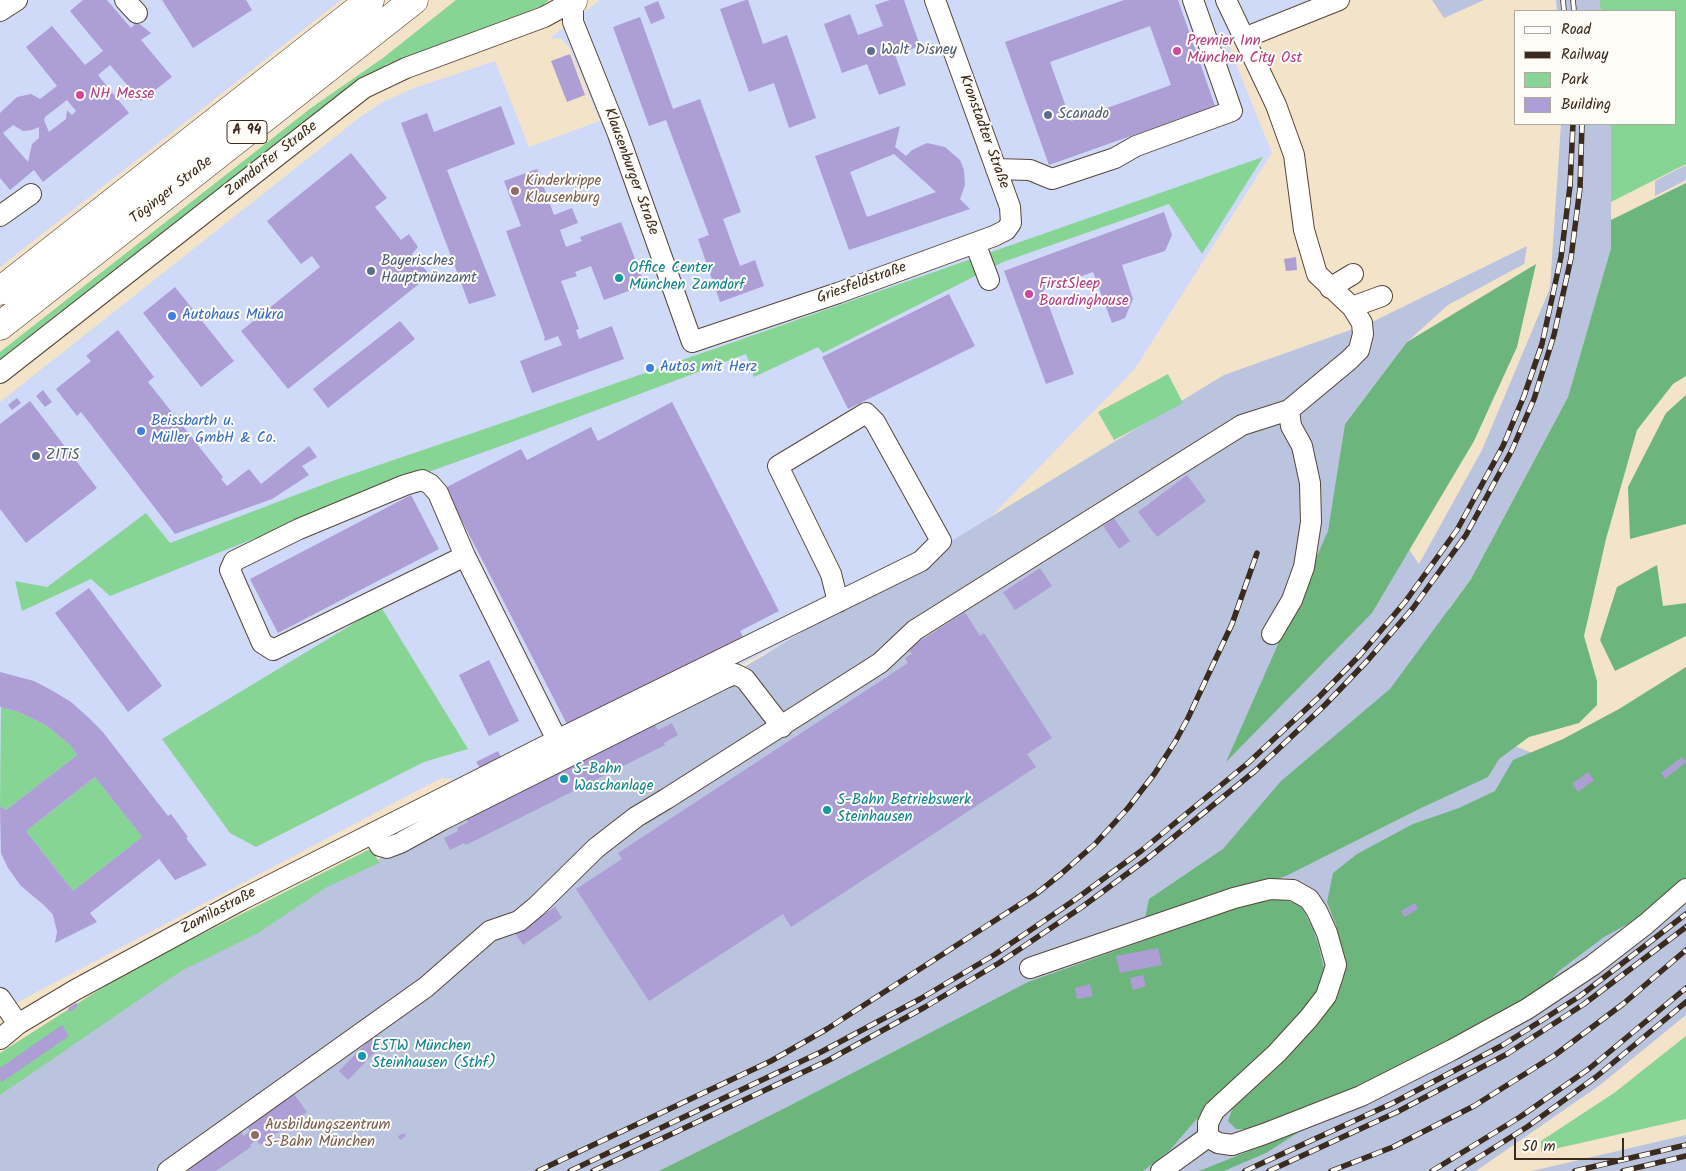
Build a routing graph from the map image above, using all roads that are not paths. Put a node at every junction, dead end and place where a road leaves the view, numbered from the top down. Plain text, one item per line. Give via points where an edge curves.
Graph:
1 (17, 0) edge
2 (370, 0) edge
3 (414, 0) edge
4 (573, 0) edge
5 (935, 0) edge
6 (1192, 0) edge
7 (1226, 0) edge
8 (1339, 0) edge
9 (0, 11) edge
10 (1244, 38) junction
11 (996, 169) junction
12 (32, 194) dead end
13 (1010, 207) joint
14 (0, 216) edge
15 (975, 243) junction
16 (1353, 274) dead end
17 (989, 280) dead end
18 (1330, 288) junction
19 (0, 291) edge
20 (1382, 296) dead end
21 (1352, 308) junction
22 (0, 326) edge
23 (692, 342) joint
24 (0, 373) edge
25 (1289, 410) junction
26 (465, 556) junction
27 (838, 602) junction
28 (1272, 634) dead end
29 (782, 727) junction
30 (557, 740) junction
31 (373, 833) junction
32 (1686, 889) edge
33 (1030, 968) dead end
34 (0, 998) edge
35 (18, 1024) junction
36 (0, 1039) edge
37 (1208, 1137) junction
38 (168, 1171) edge
39 (1161, 1171) edge

1 - 9 street
2 - 19 highway, Töginger Straße / A 94
3 - 22 highway, Töginger Straße / A 94
4 - 23 street, Klausenburger Straße via 573,22 618,134
4 - 24 street, Zamdorfer Straße via 544,17 406,68 364,88
5 - 11 street, Kronstadter Straße
6 - 11 street via 1232,111 1052,180 1030,170
7 - 10 street
8 - 10 street
10 - 18 street via 1276,105 1294,155 1309,249 1317,274
11 - 13 street, Kronstadter Straße
12 - 14 street
13 - 15 street, Griesfeldstraße via 1011,223 1006,230
15 - 17 street
15 - 23 street, Griesfeldstraße
16 - 18 street
18 - 21 street
20 - 21 street
21 - 25 street via 1362,324 1363,334 1358,350
25 - 28 street via 1291,426 1302,446 1310,483 1311,522 1304,567 1292,600
25 - 29 street via 1242,424 915,630 880,664
26 - 26 street via 273,650 262,643 230,570 234,561 300,529 422,480 438,493
26 - 30 street
27 - 27 street, Zamilastraße via 921,561 941,540 875,422 866,413 778,466 831,574
27 - 30 street, Zamilastraße
29 - 31 street via 745,679 735,674 400,844 387,848 380,846
29 - 38 street via 636,817 596,848 519,921 490,931 426,987
30 - 31 street, Zamilastraße
31 - 35 street, Zamilastraße via 241,900 74,990
32 - 37 street via 1593,964 1527,1009 1452,1050 1361,1096 1264,1134 1232,1145 1218,1143
33 - 37 street via 1234,898 1270,889 1293,890 1309,899 1327,933 1336,966 1326,996 1277,1054 1214,1111 1208,1123
34 - 35 street
35 - 36 street, Zamilastraße
37 - 39 street

